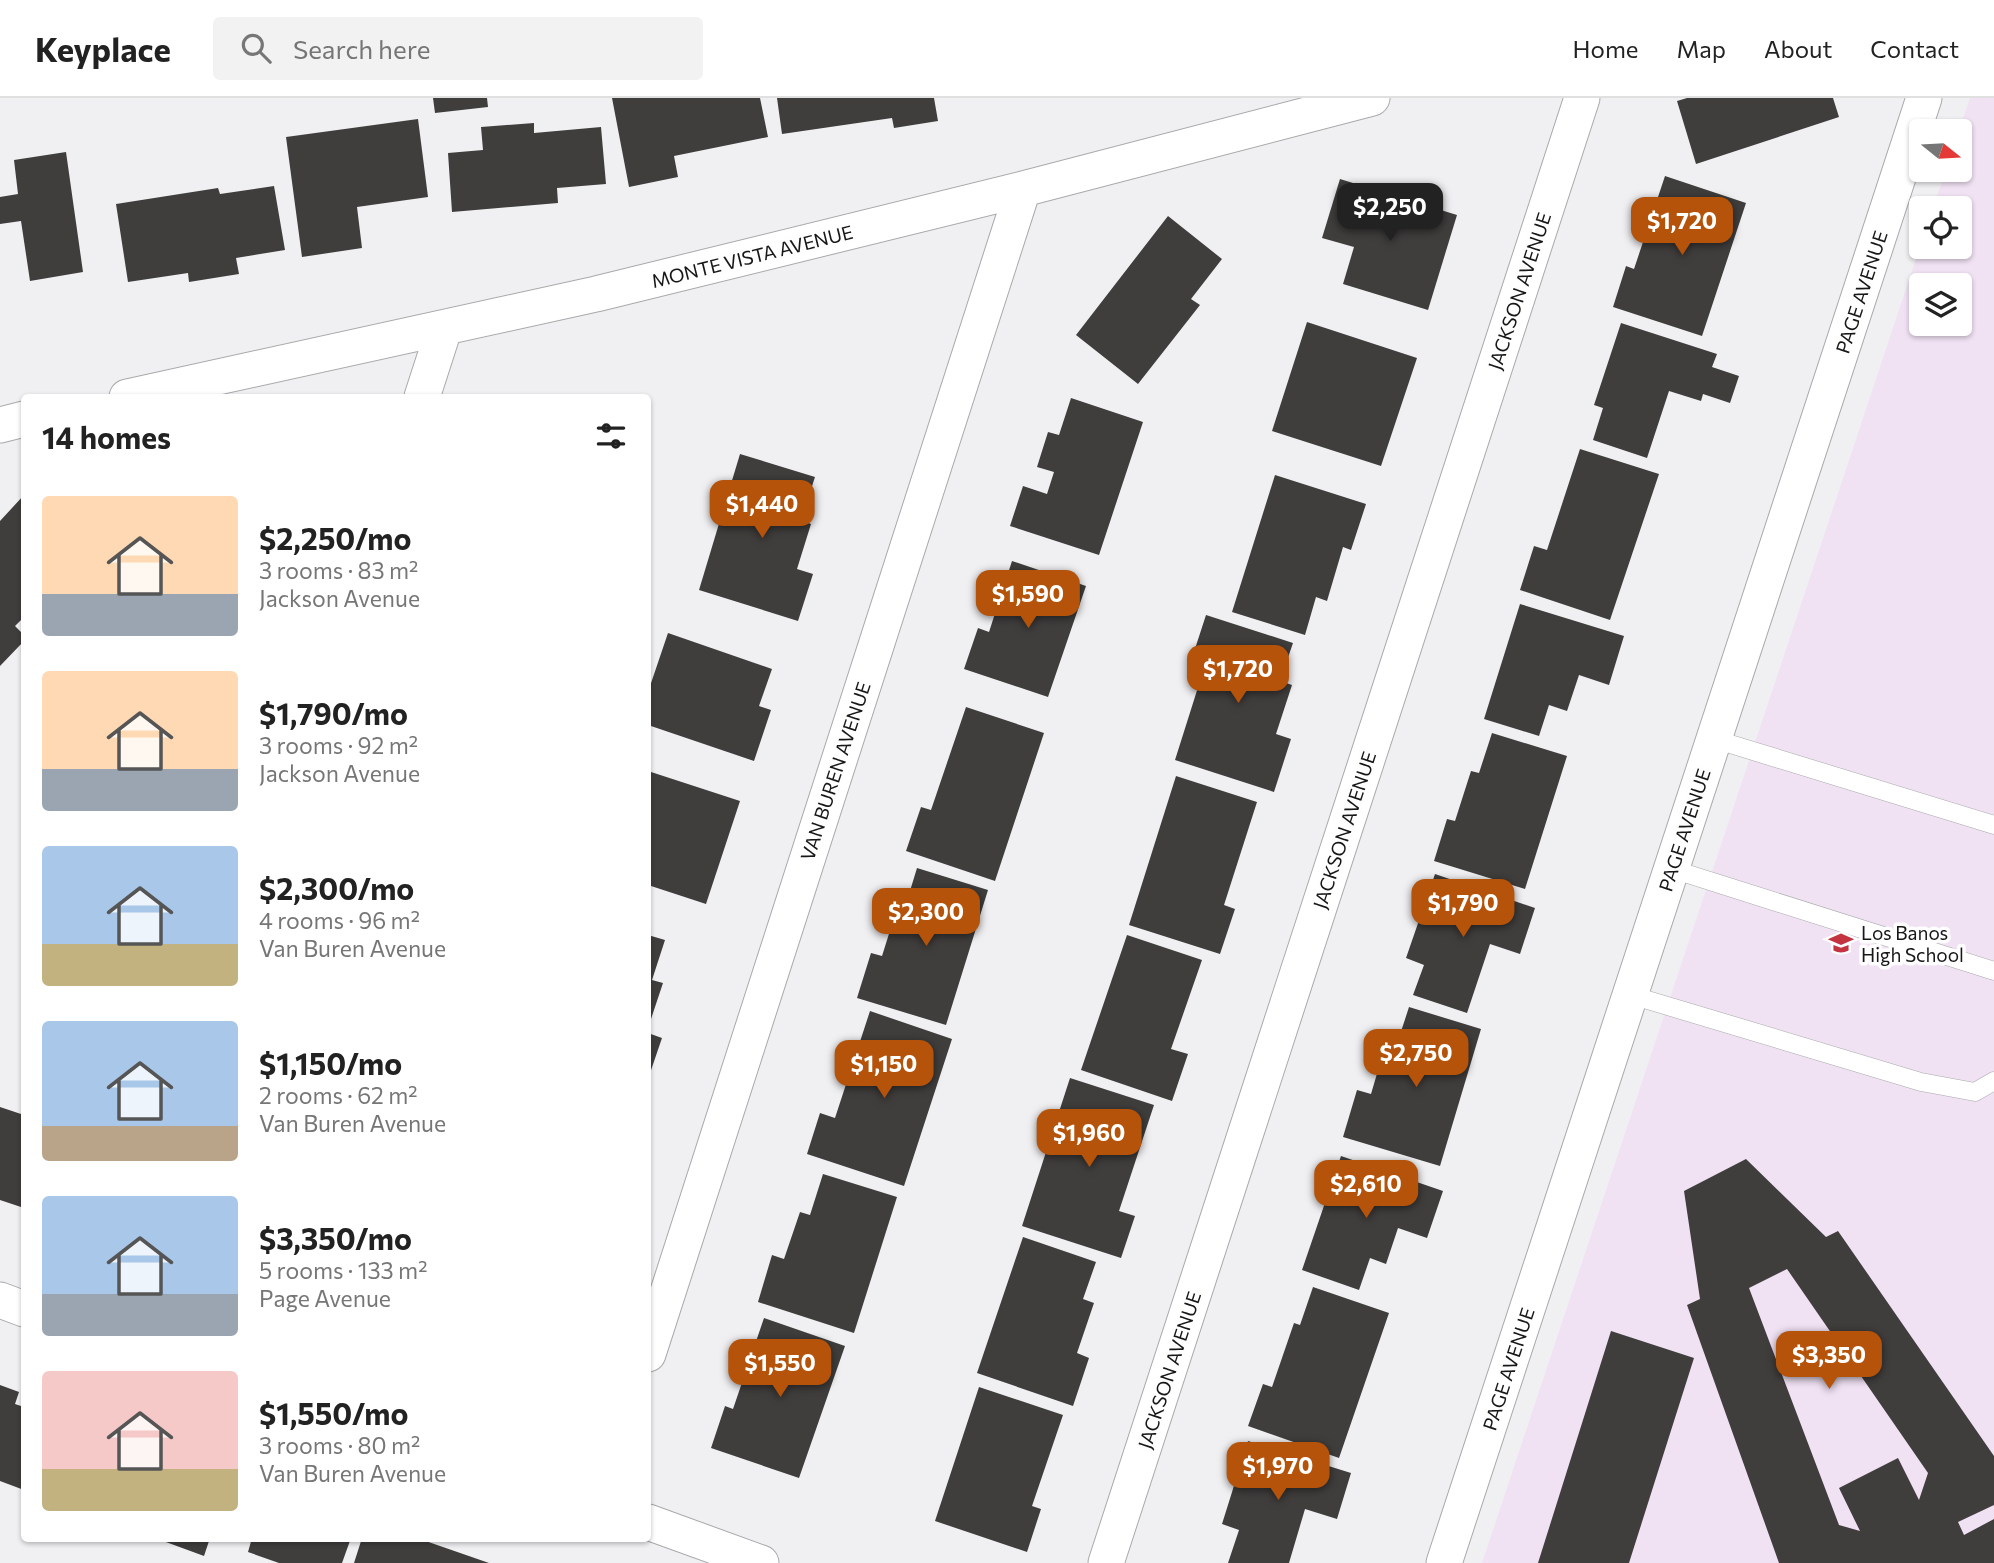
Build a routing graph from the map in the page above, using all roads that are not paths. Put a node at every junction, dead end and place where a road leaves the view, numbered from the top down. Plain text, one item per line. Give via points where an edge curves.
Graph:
1 (1372, 98) edge
2 (1582, 98) edge
3 (1924, 98) edge
4 (1023, 189) junction
5 (444, 329) junction
6 (141, 394) edge
7 (423, 394) edge
8 (21, 420) edge
9 (0, 425) edge
10 (1714, 739) junction
11 (1994, 825) edge
12 (1672, 869) junction
13 (1994, 971) edge
14 (1630, 995) junction
15 (1994, 1081) edge
16 (0, 1300) edge
17 (21, 1308) edge
18 (651, 1345) edge
19 (651, 1523) edge
20 (761, 1563) edge
21 (1106, 1563) edge
22 (1444, 1563) edge

1 - 4 street, MONTE VISTA AVENUE
2 - 21 street, JACKSON AVENUE
3 - 10 street, PAGE AVENUE
4 - 5 street, MONTE VISTA AVENUE
4 - 18 street, VAN BUREN AVENUE
5 - 6 street, MONTE VISTA AVENUE
5 - 7 street
8 - 9 street
10 - 11 lane
10 - 12 street, PAGE AVENUE
12 - 13 lane
12 - 14 street, PAGE AVENUE
14 - 15 lane via 1921,1082 1975,1092
14 - 22 street, PAGE AVENUE
16 - 17 street
19 - 20 street

